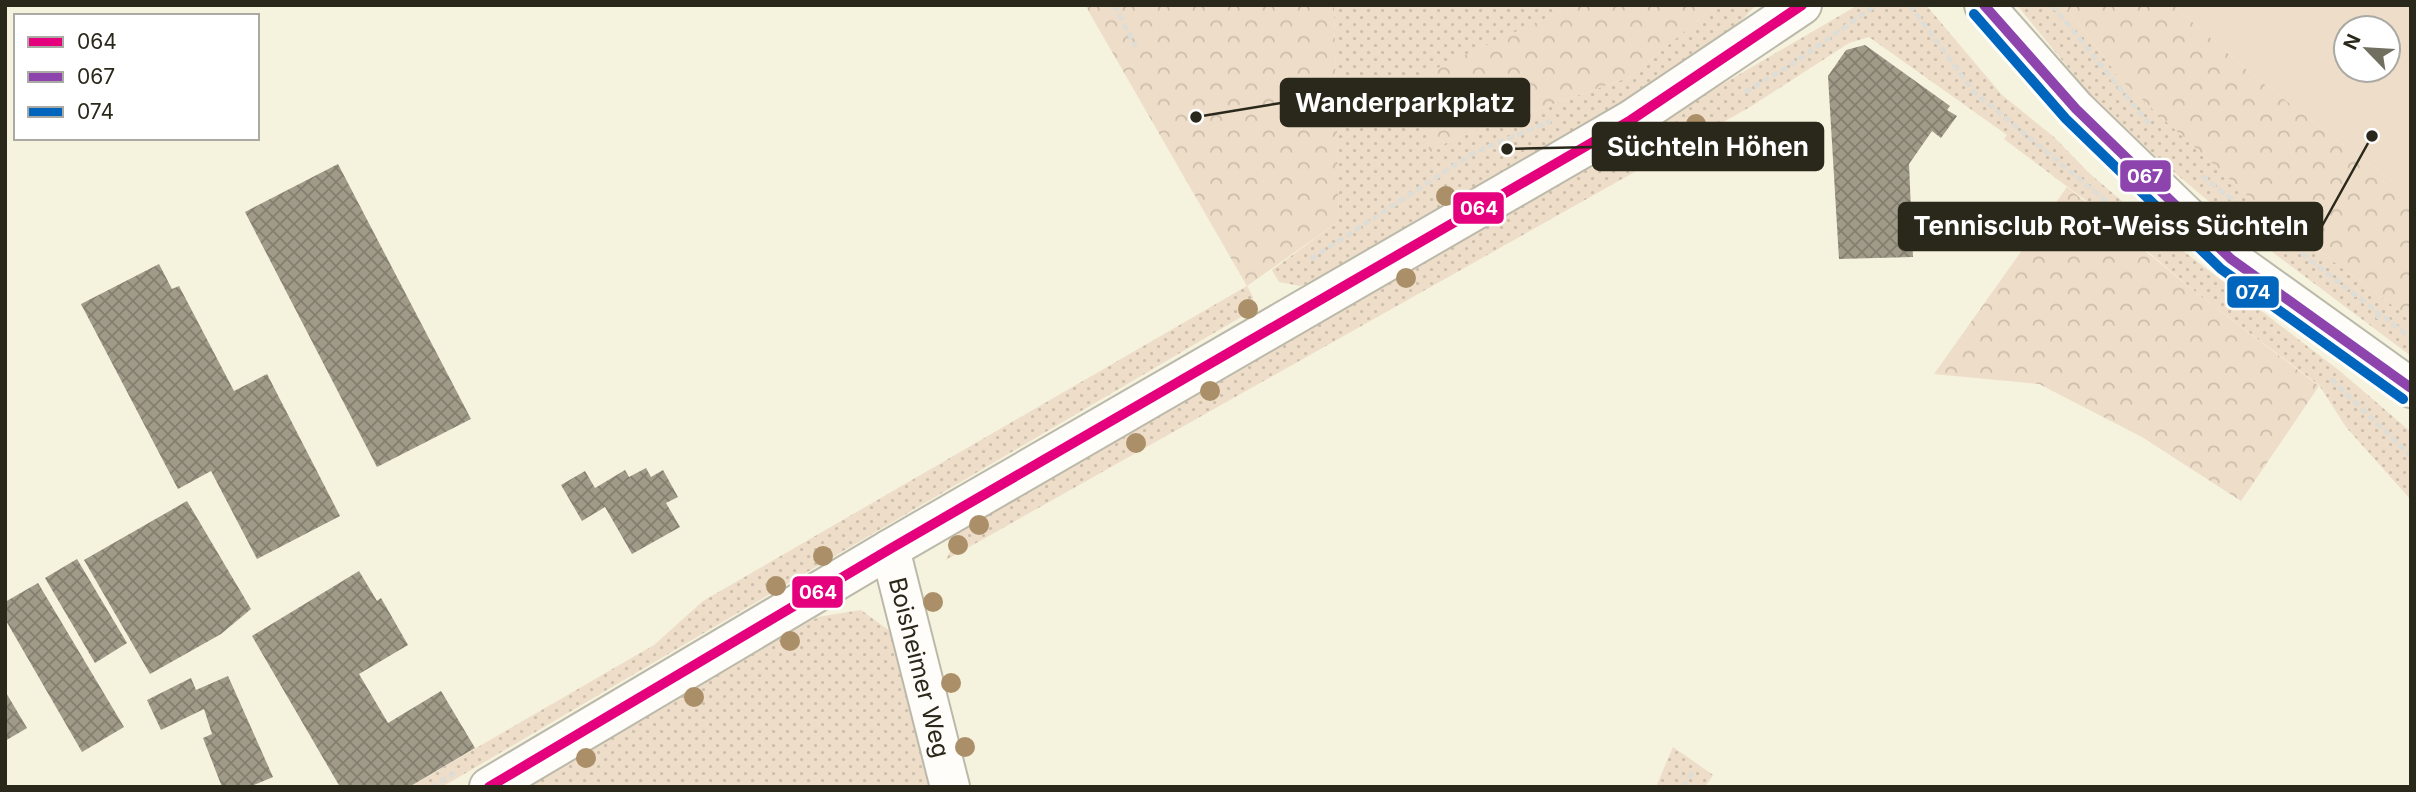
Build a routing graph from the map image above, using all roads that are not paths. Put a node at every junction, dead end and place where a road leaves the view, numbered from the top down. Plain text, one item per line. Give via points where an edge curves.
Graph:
1 (1802, 5) edge
2 (1984, 5) edge
3 (2411, 388) edge
4 (890, 549) junction
5 (488, 787) edge
6 (950, 787) edge

1 - 4 main road via 1631,120
2 - 3 main road via 2076,108 2231,259
4 - 5 main road
4 - 6 main road, Boisheimer Weg

